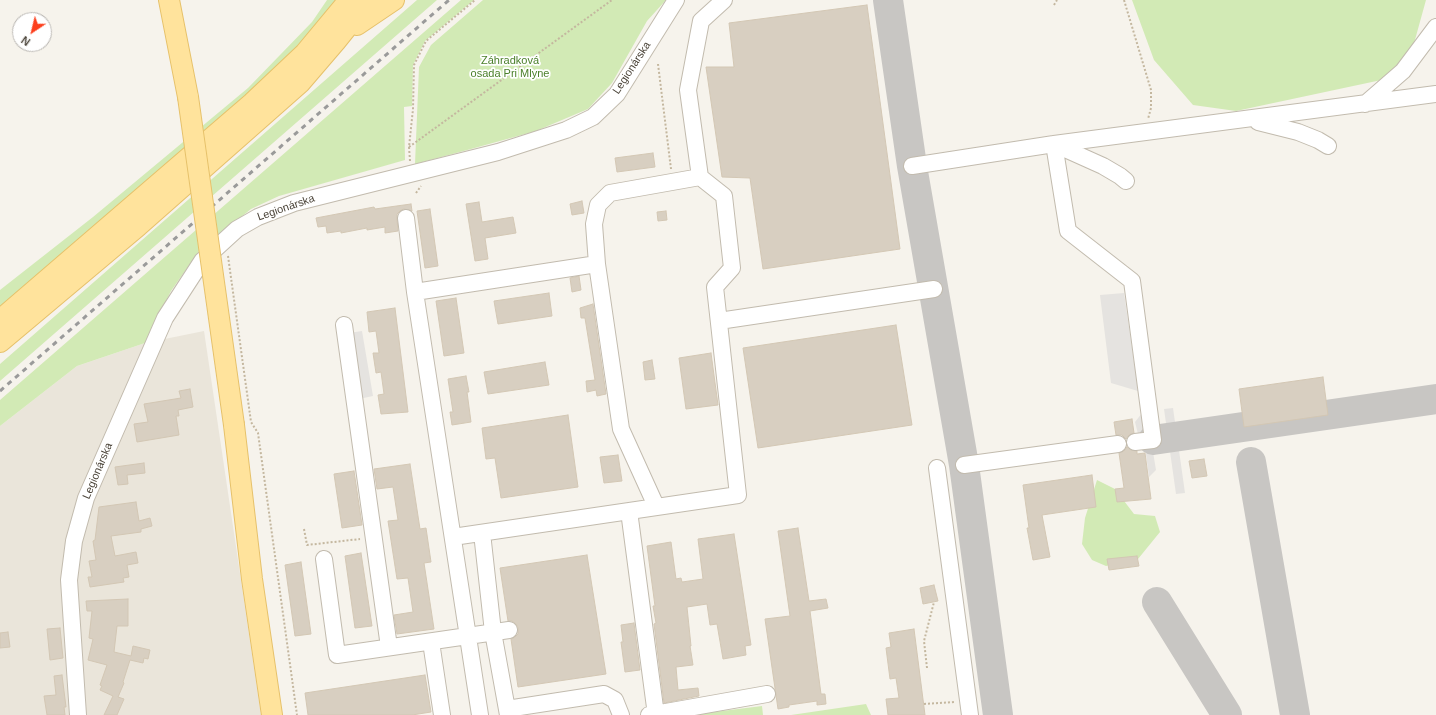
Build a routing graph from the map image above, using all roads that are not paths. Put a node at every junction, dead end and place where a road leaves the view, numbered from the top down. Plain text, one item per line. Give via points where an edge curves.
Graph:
1 (169, 0) edge
2 (180, 0) edge
3 (342, 0) edge
4 (349, 0) edge
5 (369, 0) edge
6 (394, 0) edge
7 (676, 0) edge
8 (724, 0) edge
9 (333, 19) junction
10 (1436, 27) edge
11 (336, 41) junction
12 (1436, 94) edge
13 (188, 97) junction
14 (1364, 104) junction
15 (1245, 119) junction
16 (1054, 144) junction
17 (1328, 146) dead end
18 (912, 166) dead end
19 (700, 177) junction
20 (1126, 181) dead end
21 (406, 218) dead end
22 (597, 264) junction
23 (934, 289) dead end
24 (415, 292) junction
25 (0, 320) edge
26 (719, 321) junction
27 (344, 325) dead end
28 (0, 342) edge
29 (1135, 442) dead end
30 (1118, 444) dead end
31 (964, 465) dead end
32 (937, 468) dead end
33 (656, 506) junction
34 (629, 511) junction
35 (482, 533) junction
36 (453, 537) junction
37 (324, 559) dead end
38 (510, 630) dead end
39 (493, 632) junction
40 (468, 637) junction
41 (431, 642) junction
42 (389, 648) junction
43 (767, 694) dead end
44 (969, 708) edge
45 (507, 712) edge
46 (78, 715) edge
47 (272, 715) edge
48 (442, 715) edge
49 (480, 715) edge
50 (621, 715) edge
51 (654, 715) edge

1 - 13 main road
2 - 13 main road
3 - 9 main road
4 - 9 main road
5 - 11 main road
6 - 11 main road
7 - 46 street, Legionárska via 617,94 593,117 566,130 498,152 294,203 258,217 237,230 202,261 165,318 86,498 74,541 69,580
8 - 19 street via 701,21 688,90
9 - 25 main road via 305,53 252,103
10 - 14 street via 1403,71
11 - 28 main road via 300,83 138,226
12 - 14 street
13 - 47 main road, bridge
14 - 15 street
15 - 16 street
15 - 17 street via 1298,132
16 - 18 street
16 - 20 street via 1103,166
16 - 29 street via 1068,231 1132,281 1153,440
19 - 22 street via 610,193 598,205 594,224
19 - 26 street via 724,196 732,268 716,286
21 - 24 street
22 - 24 street
22 - 33 street via 621,429
23 - 26 street
24 - 36 street
26 - 33 street via 738,495
27 - 42 street
30 - 31 street
32 - 44 street
33 - 34 street
34 - 35 street
34 - 51 street
35 - 36 street
35 - 39 street
36 - 40 street
37 - 42 street via 337,655
38 - 39 street
39 - 40 street
39 - 45 street
40 - 41 street
40 - 49 street
41 - 42 street
41 - 48 street
43 - 51 street
45 - 50 street via 604,694 615,700

